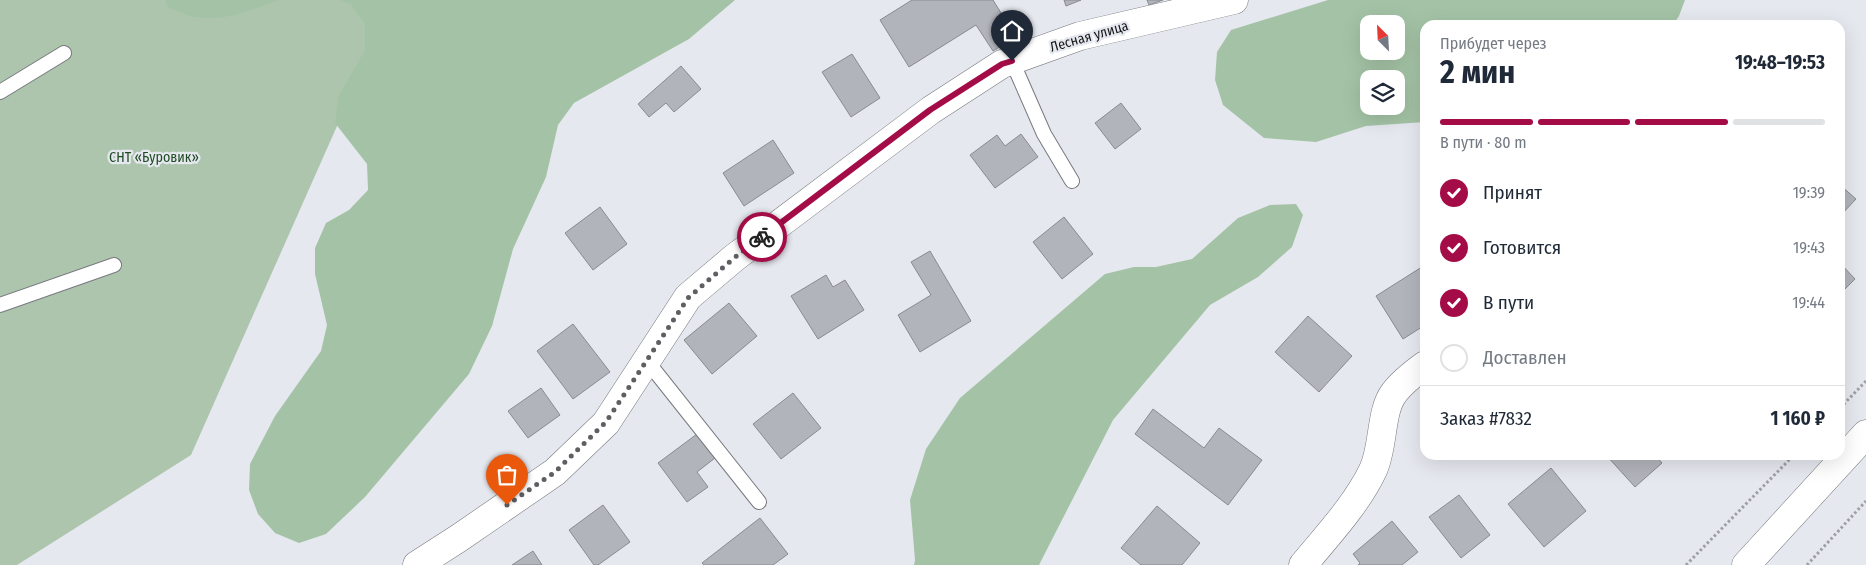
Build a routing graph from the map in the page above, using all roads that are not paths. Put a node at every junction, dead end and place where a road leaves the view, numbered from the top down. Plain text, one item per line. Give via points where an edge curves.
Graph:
1 (1234, 0) edge
2 (64, 53) dead end
3 (1012, 61) junction
4 (0, 92) edge
5 (1072, 181) dead end
6 (114, 265) dead end
7 (0, 305) edge
8 (647, 361) junction
9 (1420, 369) edge
10 (1866, 434) edge
11 (1845, 457) edge
12 (1842, 460) edge
13 (759, 502) dead end
14 (417, 565) edge
15 (1304, 565) edge
16 (1746, 565) edge

1 - 3 street, Лесная улица via 1080,36
2 - 4 lane
3 - 5 lane via 1044,134
3 - 8 street, Лесная улица via 1002,64 930,110 734,258 688,298
6 - 7 lane
8 - 13 lane
8 - 14 street, Лесная улица via 606,422 555,472
9 - 15 street via 1393,394 1387,406 1374,468 1361,491
10 - 11 street
12 - 16 street

